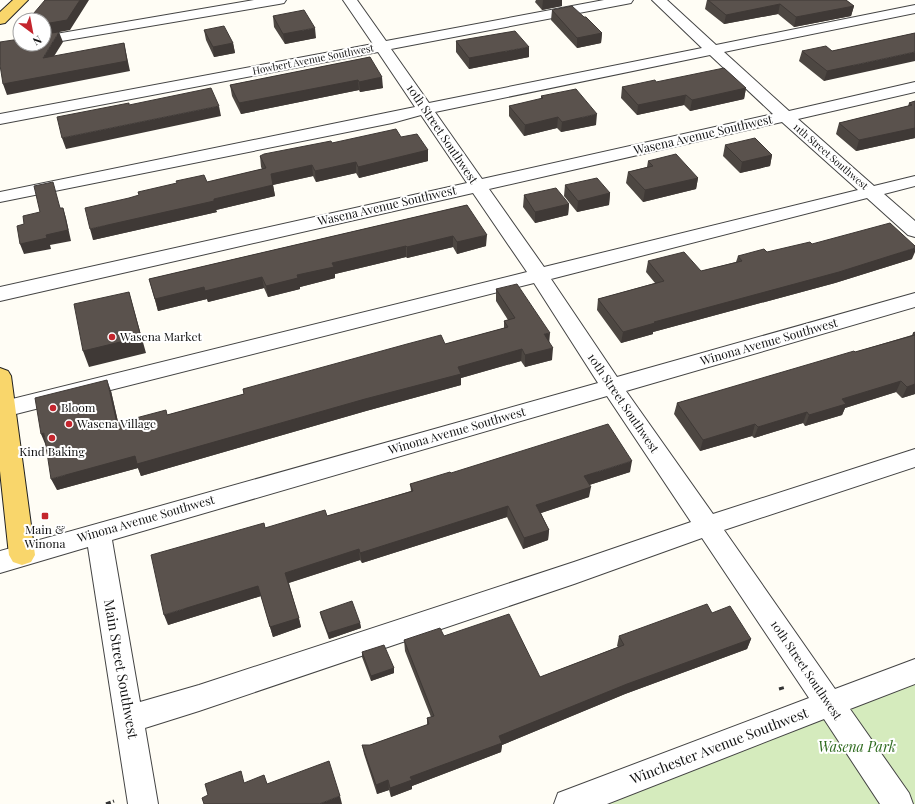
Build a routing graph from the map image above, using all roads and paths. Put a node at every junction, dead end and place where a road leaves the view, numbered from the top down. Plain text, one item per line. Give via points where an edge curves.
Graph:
1 (21, 0) edge
2 (279, 0) edge
3 (350, 0) edge
4 (626, 0) edge
5 (660, 0) edge
6 (915, 9) edge
7 (0, 20) edge
8 (52, 39) edge
9 (382, 46) junction
10 (714, 50) junction
11 (915, 87) edge
12 (425, 110) junction
13 (785, 116) junction
14 (0, 119) edge
15 (915, 181) edge
16 (477, 186) junction
17 (871, 192) junction
18 (0, 197) edge
19 (915, 231) edge
20 (538, 275) junction
21 (0, 294) edge
22 (915, 300) edge
23 (0, 376) edge
24 (612, 387) junction
25 (2, 410) edge
26 (915, 458) edge
27 (707, 526) junction
28 (98, 533) junction
29 (11, 559) edge
30 (915, 671) edge
31 (830, 705) junction
32 (129, 719) junction
33 (114, 801) dead end
34 (106, 804) edge
35 (143, 804) edge
36 (569, 804) edge
37 (898, 804) edge

1 - 7 main road
2 - 8 street
3 - 9 street, 10th Street Southwest
4 - 9 street, Howbert Avenue Southwest
5 - 10 street, 11th Street Southwest
6 - 10 street
9 - 12 street, 10th Street Southwest
9 - 14 street, Howbert Avenue Southwest
10 - 12 street
10 - 13 street, 11th Street Southwest
11 - 13 street, Wasena Avenue Southwest
12 - 16 street, 10th Street Southwest
12 - 18 street
13 - 16 street, Wasena Avenue Southwest
13 - 17 street, 11th Street Southwest
15 - 17 street
16 - 20 street, 10th Street Southwest
16 - 21 street, Wasena Avenue Southwest
17 - 19 street, 11th Street Southwest
17 - 20 street
20 - 24 street, 10th Street Southwest
20 - 25 street
22 - 24 street, Winona Avenue Southwest
23 - 25 main road
24 - 27 street, 10th Street Southwest
24 - 28 street, Winona Avenue Southwest
25 - 29 main road
26 - 27 street
27 - 31 street, 10th Street Southwest
27 - 32 street via 199,698
28 - 29 street, Winona Avenue Southwest
28 - 32 street, Main Street Southwest
30 - 31 street, Winchester Avenue Southwest
31 - 36 street, Winchester Avenue Southwest
31 - 37 street, 10th Street Southwest
32 - 35 street, Main Street Southwest
33 - 34 path

